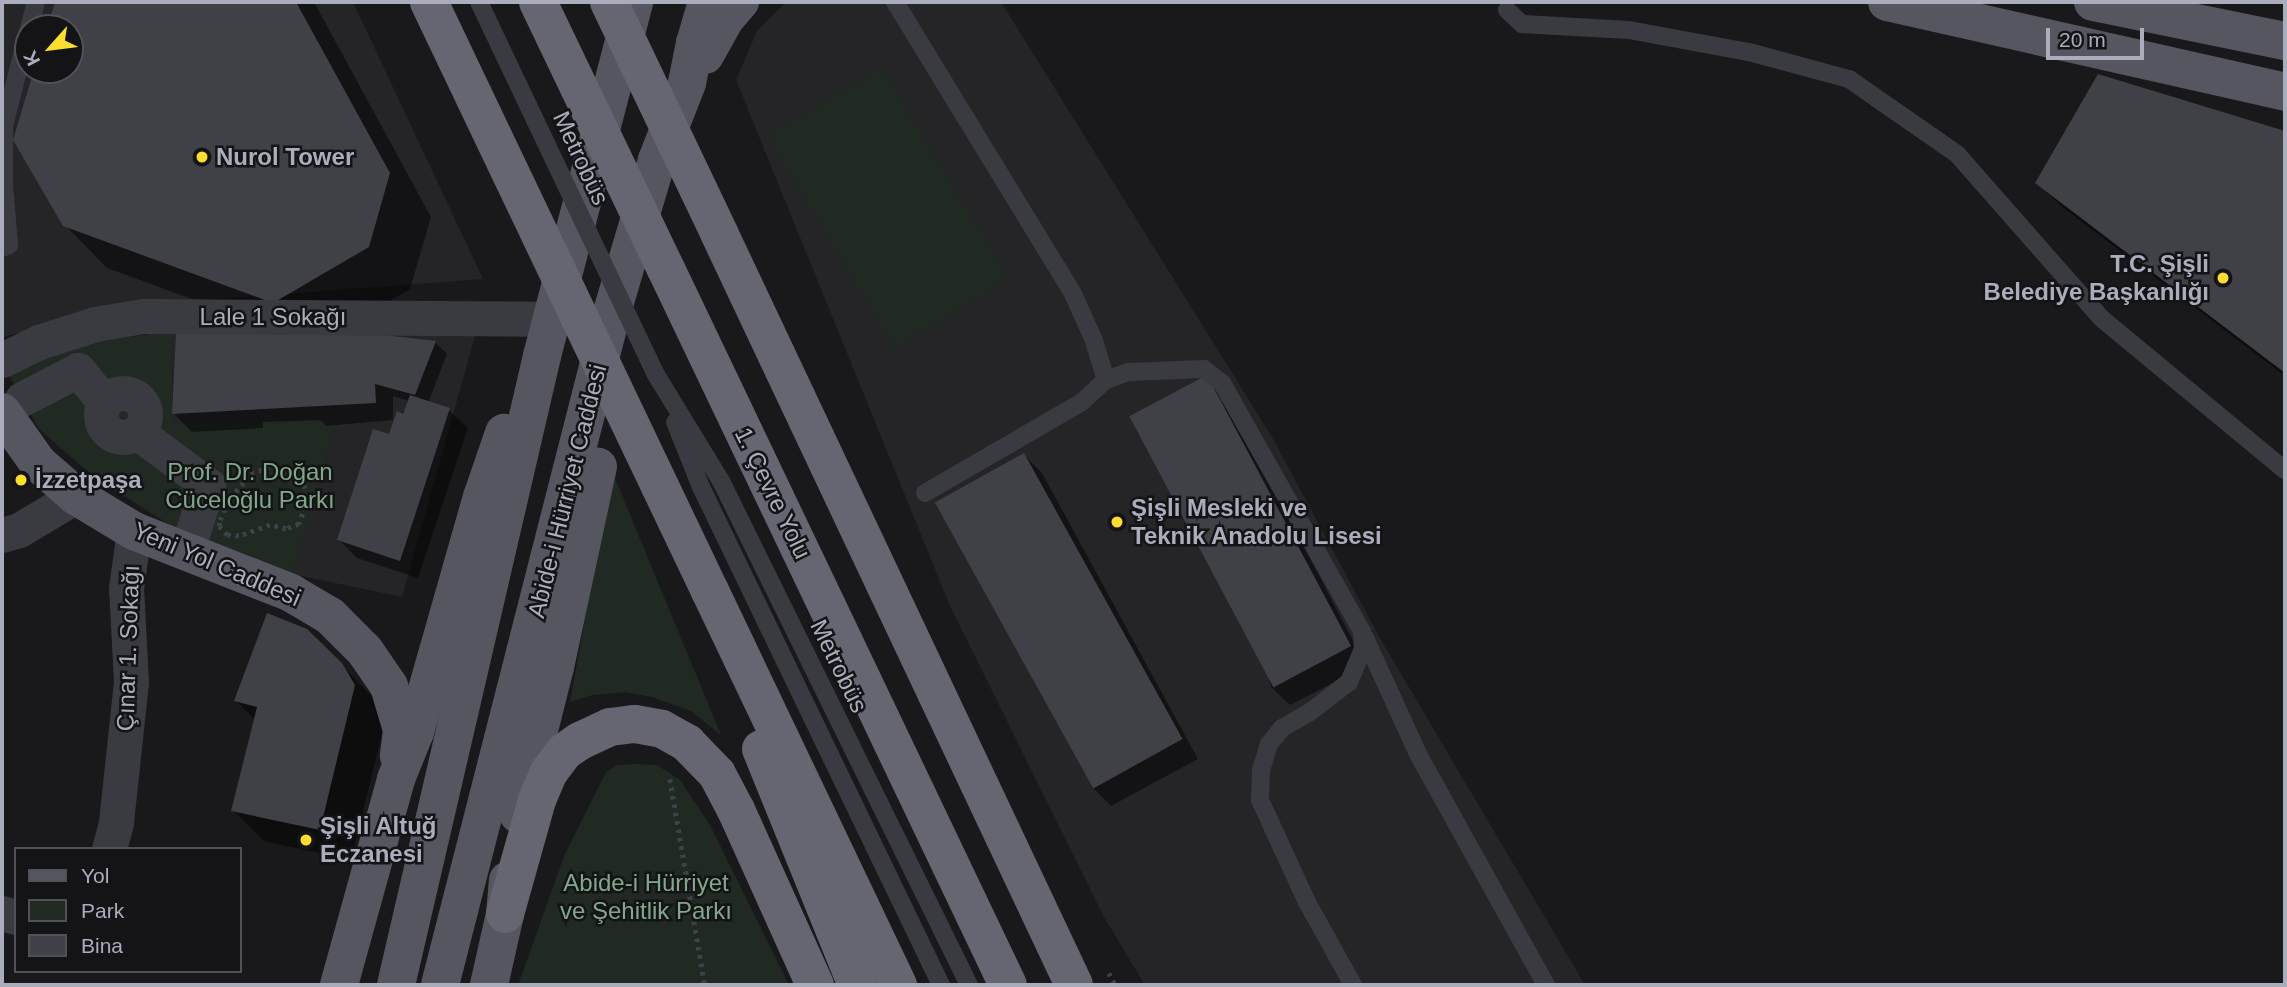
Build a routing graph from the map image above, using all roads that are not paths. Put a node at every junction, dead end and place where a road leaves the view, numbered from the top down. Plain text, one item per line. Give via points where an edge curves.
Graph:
1 (429, 2) edge
2 (480, 2) edge
3 (538, 2) edge
4 (609, 2) edge
5 (635, 2) edge
6 (707, 2) edge
7 (740, 2) edge
8 (895, 2) edge
9 (1887, 2) edge
10 (2093, 2) edge
11 (1507, 10) dead end
12 (2285, 41) edge
13 (687, 83) junction
14 (14, 84) edge
15 (2285, 92) edge
16 (2, 248) edge
17 (612, 312) junction
18 (552, 319) junction
19 (542, 356) junction
20 (2, 360) edge
21 (655, 373) junction
22 (1106, 380) junction
23 (12, 405) edge
24 (2285, 470) edge
25 (925, 493) dead end
26 (76, 496) junction
27 (206, 527) road end
28 (134, 531) junction
29 (2, 534) edge
30 (710, 591) junction
31 (1362, 631) junction
32 (396, 779) junction
33 (110, 847) edge
34 (505, 914) junction
35 (339, 985) edge
36 (396, 985) edge
37 (440, 985) edge
38 (489, 985) edge
39 (815, 985) edge
40 (857, 985) edge
41 (898, 985) edge
42 (942, 985) edge
43 (969, 985) edge
44 (1008, 985) edge
45 (1074, 985) edge
46 (1353, 985) edge
47 (1546, 985) edge

1 - 30 highway, bridge
2 - 21 lane, Metrobüs, bridge
3 - 44 highway, 1. Çevre Yolu, bridge
4 - 45 highway, bridge
5 - 18 main road
6 - 13 main road, Abide-i Hürriyet Caddesi
7 - 13 main road
8 - 22 lane via 1073,293
9 - 15 main road
10 - 12 main road
11 - 24 lane via 1522,24 1629,30 1749,52 1849,79 1957,154 2101,318
13 - 17 main road, Abide-i Hürriyet Caddesi via 657,160
14 - 16 lane via 4,126 9,245
17 - 34 main road via 594,493 511,842
17 - 37 main road, Abide-i Hürriyet Caddesi
18 - 19 main road
18 - 20 street, Lale 1 Sokağı via 143,316 95,324
19 - 32 main road via 514,405 493,460 415,732
19 - 36 main road
21 - 42 lane, Metrobüs via 701,487
21 - 43 lane, Metrobüs via 721,481
22 - 25 lane via 1082,402
22 - 31 lane via 1128,372 1204,369 1222,383
23 - 26 main road, Yeni Yol Caddesi via 38,463
23 - 27 street via 78,370 104,402 115,394 138,398 145,409 137,432 208,485
26 - 28 main road, Yeni Yol Caddesi
26 - 29 street via 19,530
28 - 32 main road, Yeni Yol Caddesi via 291,593 330,616 365,651 389,686 402,730
28 - 33 street, Çınar 1. Sokağı via 126,588 131,682
30 - 40 highway via 778,796
30 - 41 highway
31 - 46 lane via 1363,649 1349,682 1282,728 1269,744 1259,800
31 - 47 lane via 1418,754
32 - 35 main road
34 - 38 main road
34 - 39 highway via 537,800 564,752 610,727 635,724 662,729 687,743 716,774

